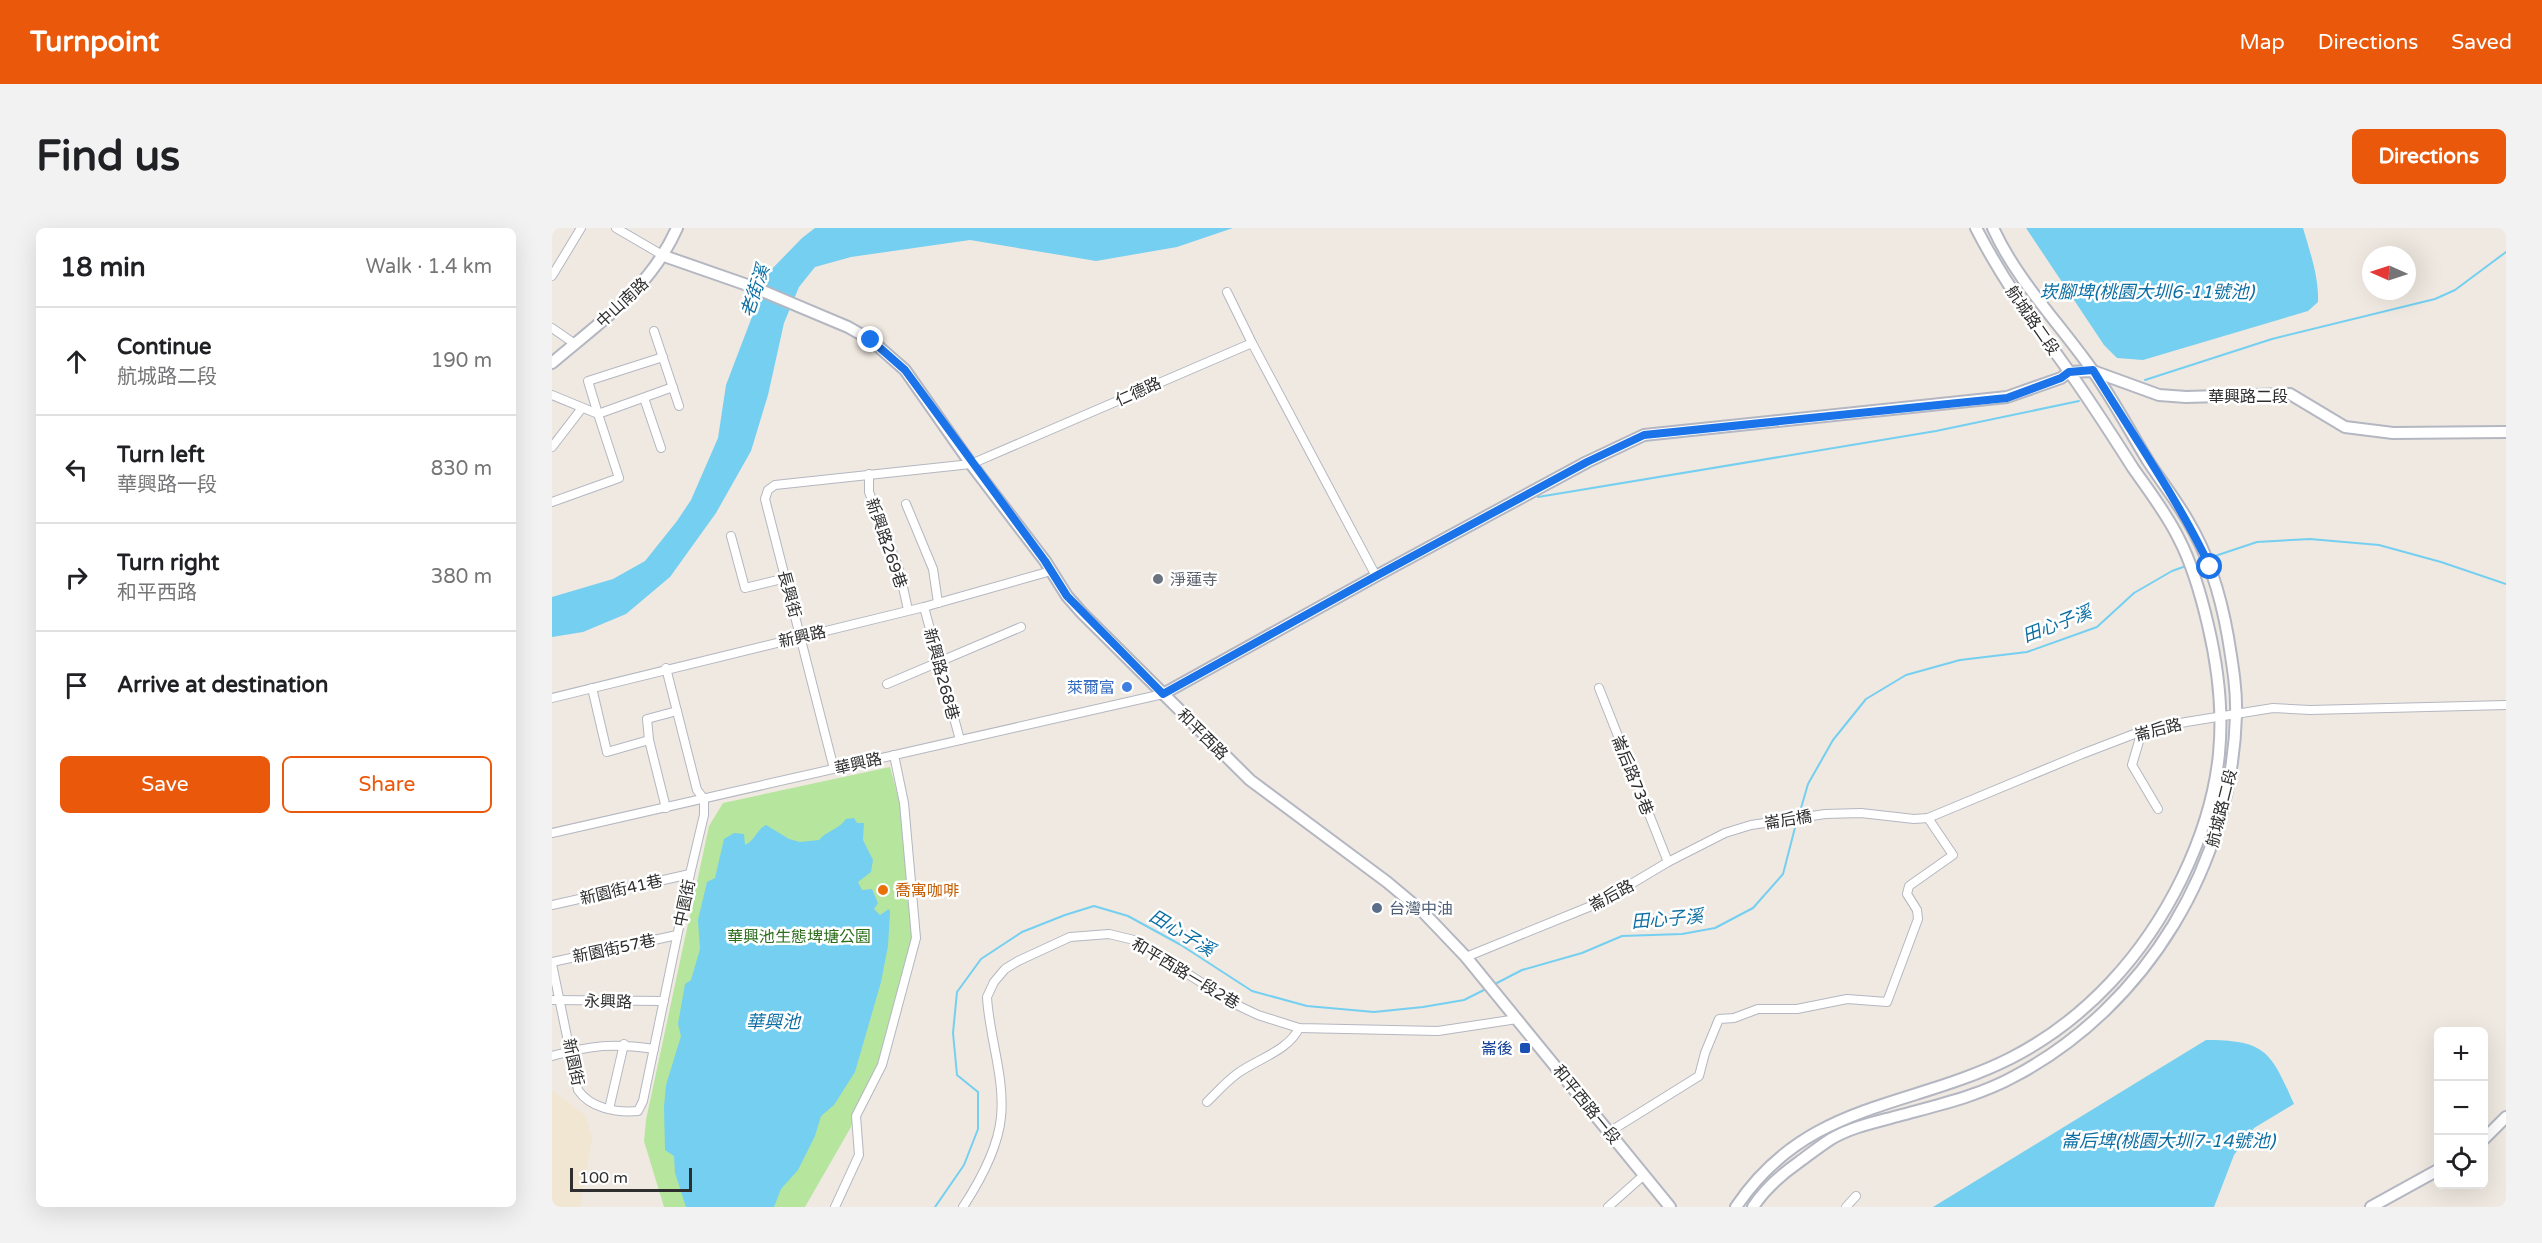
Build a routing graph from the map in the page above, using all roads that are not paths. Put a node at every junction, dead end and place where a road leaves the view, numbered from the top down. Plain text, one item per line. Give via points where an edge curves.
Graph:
1 (581, 228) edge
2 (616, 228) edge
3 (677, 228) edge
4 (1976, 228) edge
5 (1993, 228) edge
6 (664, 256) junction
7 (552, 276) edge
8 (1227, 292) dead end
9 (552, 328) edge
10 (654, 331) dead end
11 (1252, 343) junction
12 (575, 344) junction
13 (663, 357) junction
14 (552, 363) edge
15 (2093, 370) junction
16 (2069, 372) junction
17 (673, 387) junction
18 (552, 395) edge
19 (644, 398) junction
20 (679, 406) dead end
21 (582, 408) junction
22 (598, 414) junction
23 (2506, 432) edge
24 (552, 447) edge
25 (661, 448) dead end
26 (972, 464) junction
27 (869, 474) junction
28 (768, 490) joint
29 (552, 502) edge
30 (906, 504) dead end
31 (731, 536) dead end
32 (1051, 572) junction
33 (1376, 576) junction
34 (786, 578) junction
35 (938, 603) junction
36 (924, 607) junction
37 (908, 610) junction
38 (1021, 627) dead end
39 (802, 636) junction
40 (939, 663) junction
41 (666, 668) junction
42 (887, 684) dead end
43 (592, 688) junction
44 (1599, 688) dead end
45 (1163, 694) junction
46 (552, 698) edge
47 (2506, 705) edge
48 (677, 711) junction
49 (2236, 713) junction
50 (2222, 715) junction
51 (2142, 731) junction
52 (649, 740) junction
53 (960, 740) junction
54 (894, 755) junction
55 (834, 769) junction
56 (704, 799) junction
57 (666, 808) junction
58 (2158, 809) dead end
59 (1825, 814) joint
60 (1928, 818) junction
61 (1751, 825) joint
62 (552, 833) edge
63 (1668, 861) junction
64 (690, 874) junction
65 (552, 905) edge
66 (677, 934) junction
67 (1466, 957) junction
68 (552, 963) edge
69 (556, 1000) edge
70 (664, 1001) junction
71 (1502, 1002) joint
72 (1516, 1019) junction
73 (1299, 1028) junction
74 (624, 1044) junction
75 (654, 1049) junction
76 (572, 1051) junction
77 (552, 1056) edge
78 (1207, 1102) dead end
79 (609, 1109) junction
80 (2506, 1117) edge
81 (1609, 1132) junction
82 (2488, 1135) edge
83 (2434, 1173) edge
84 (1644, 1175) junction
85 (1856, 1196) dead end
86 (835, 1207) edge
87 (963, 1207) edge
88 (1608, 1207) edge
89 (1670, 1207) edge
90 (1736, 1207) edge
91 (1753, 1207) edge
92 (1846, 1207) edge
93 (2371, 1207) edge

1 - 7 street
2 - 6 street
3 - 6 street, 中山南路
4 - 16 street, 航城路二段 via 1995,266
5 - 15 street, 航城路二段 via 2019,272
6 - 12 street, 中山南路 via 628,298
6 - 26 street, 和平西路 via 753,287 871,340 905,370
8 - 11 street
9 - 12 street
10 - 13 street
11 - 26 street, 仁德路
11 - 33 street
12 - 14 street, 中山南路
13 - 17 street
13 - 22 street via 588,381
15 - 16 street
15 - 23 street, 華興路二段 via 2159,395 2290,394 2345,427 2393,433
15 - 49 street, 航城路二段 via 2194,532 2210,567 2222,600
16 - 33 street via 2007,398 1644,435
16 - 50 street, 航城路二段 via 2179,537 2196,576 2216,656
17 - 19 street
17 - 20 street
18 - 21 street
19 - 22 street
19 - 25 street
21 - 22 street
21 - 24 street
22 - 29 street via 619,478
26 - 27 street, 仁德路
26 - 32 street, 和平西路
27 - 28 street, 仁德路 via 775,485
27 - 37 street, 新興路269巷 via 869,492 898,569
28 - 34 street, 長興街 via 765,500
30 - 35 street via 933,569
31 - 34 street via 745,588
32 - 35 street, 新興路
32 - 45 street, 和平西路 via 1082,613
33 - 45 street
34 - 39 street, 長興街
35 - 36 street, 新興路
36 - 37 street, 新興路
36 - 40 street, 新興路268巷
37 - 39 street, 新興路
38 - 40 street
39 - 41 street, 新興路
39 - 55 street, 長興街
40 - 42 street
40 - 53 street, 新興路268巷
41 - 43 street, 新興路
41 - 48 street, 中園街
43 - 46 street, 新興路
43 - 52 street via 607,752
44 - 63 street, 崙后路73巷
45 - 53 street, 華興路
45 - 67 street, 和平西路 via 1250,780 1387,882
47 - 49 street, 崙后路 via 2273,708
48 - 52 street via 647,719
48 - 56 street, 中園街 via 697,790
49 - 50 street, 崙后路
49 - 91 street, 航城路二段 via 2232,767 2211,850 2170,932 2138,976 2055,1052 2014,1077 1975,1094 1871,1123 1833,1138 1790,1169
50 - 51 street, 崙后路
50 - 90 street, 航城路二段 via 2215,789 2201,839 2170,903 2145,943 2103,991 2049,1037 1995,1066 1824,1127 1770,1168
51 - 58 street via 2132,765
51 - 60 street, 崙后路
52 - 57 street
53 - 54 street, 華興路
54 - 55 street, 華興路
54 - 86 street via 904,803 916,938 882,1065 856,1116 859,1155
55 - 56 street, 華興路
56 - 57 street, 華興路
56 - 64 street, 中園街
57 - 62 street, 華興路
59 - 60 street, 崙后路
59 - 61 street, 崙后橋
60 - 81 street via 1953,855 1909,886 1907,894 1918,919 1887,1002 1847,999 1797,1009 1758,1009 1719,1019 1699,1076
61 - 63 street, 崙后路 via 1725,833
63 - 67 street, 崙后路 via 1601,902
64 - 65 street, 新園街41巷
64 - 66 street, 中園街
66 - 68 street, 新園街57巷
66 - 70 street, 中園街
67 - 71 street, 和平西路
68 - 69 street, 新園街
69 - 70 street, 永興路
69 - 76 street, 新園街
70 - 75 street, 中園街
71 - 72 street, 和平西路一段
72 - 73 street, 和平西路一段2巷 via 1438,1031
72 - 81 street, 和平西路一段
73 - 78 street via 1295,1036 1228,1081
73 - 87 street, 和平西路一段2巷 via 1237,1005 1121,935 1070,936 1018,961 1005,969 987,997 1001,1118 990,1158
74 - 75 street
74 - 76 street
74 - 79 street
75 - 79 street, 中園街 via 638,1111
76 - 77 street
76 - 79 street, 新園街 via 578,1090 585,1100
80 - 82 street
81 - 84 street, 和平西路一段
83 - 93 street
84 - 88 street
84 - 89 street, 和平西路一段
85 - 92 street

